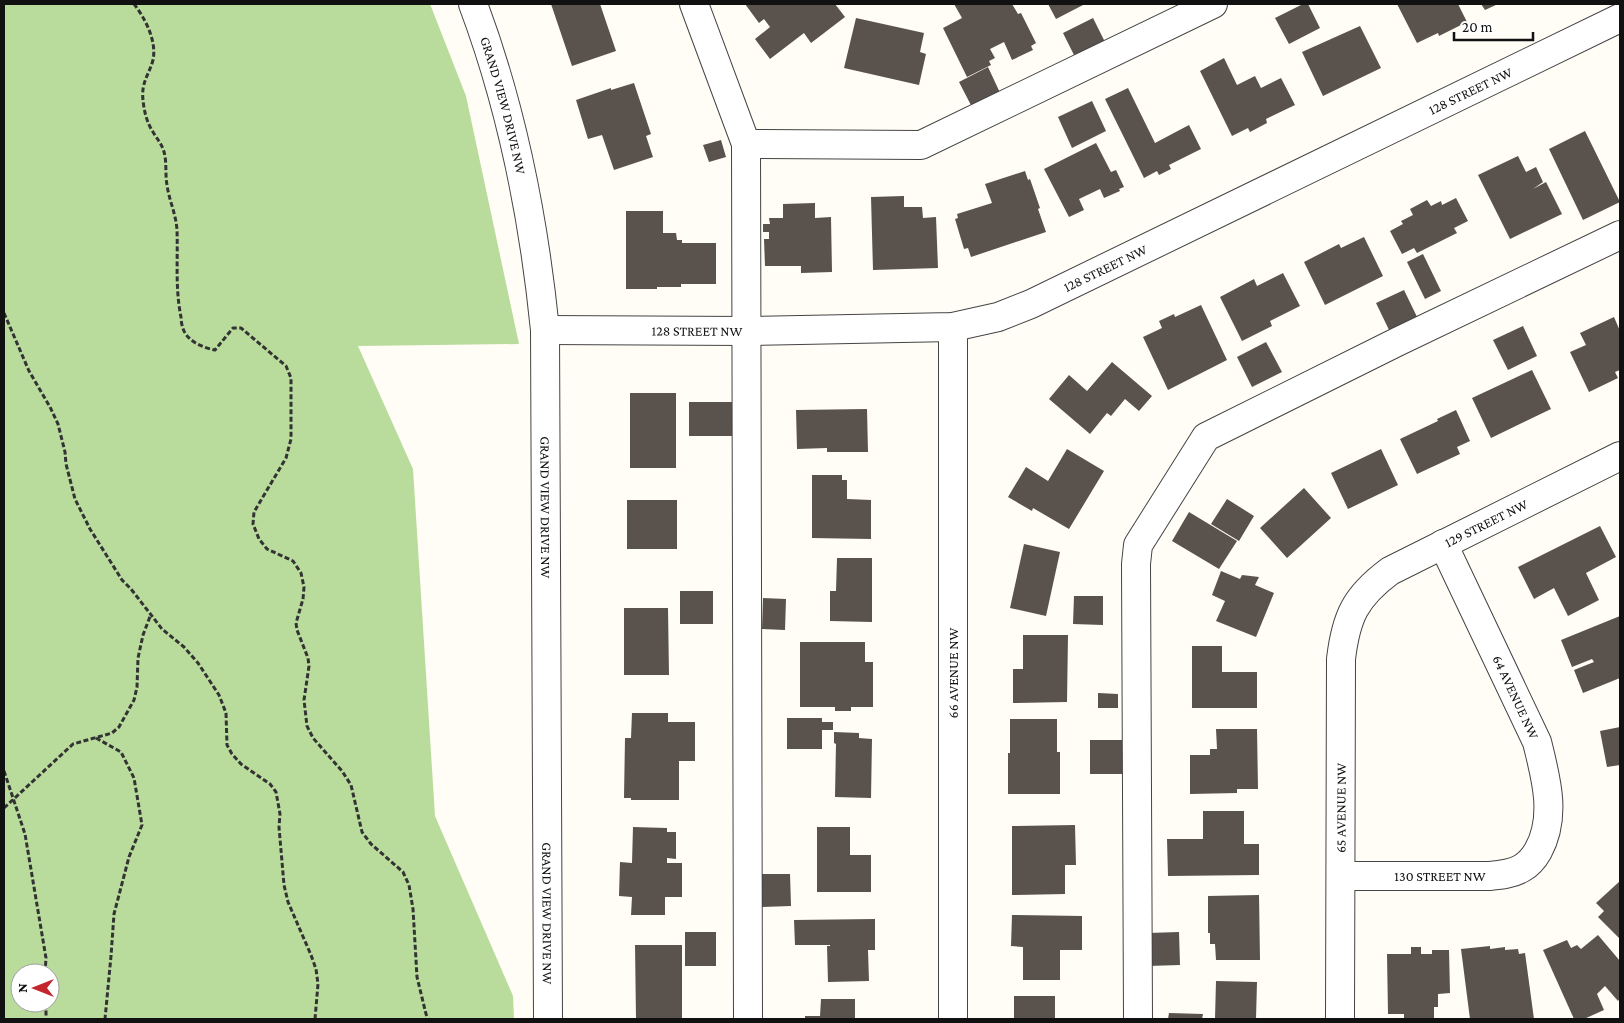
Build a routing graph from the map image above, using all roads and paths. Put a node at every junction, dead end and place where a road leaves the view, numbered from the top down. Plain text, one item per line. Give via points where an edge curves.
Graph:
1 (134, 4) edge
2 (473, 4) edge
3 (694, 4) edge
4 (1214, 4) edge
5 (1614, 20) edge
6 (746, 144) junction
7 (1620, 235) edge
8 (4, 313) edge
9 (953, 327) junction
10 (545, 330) junction
11 (747, 331) junction
12 (1618, 462) edge
13 (1443, 544) junction
14 (1359, 599) joint
15 (151, 614) junction
16 (96, 738) junction
17 (4, 770) edge
18 (13, 799) junction
19 (4, 808) edge
20 (1534, 858) joint
21 (1341, 876) junction
22 (46, 963) edge
23 (105, 1019) edge
24 (315, 1019) edge
25 (428, 1019) edge
26 (548, 1019) edge
27 (748, 1019) edge
28 (952, 1019) edge
29 (1138, 1019) edge
30 (1340, 1019) edge

1 - 25 path via 148,26 154,52 143,84 143,99 149,124 164,152 167,187 177,229 177,285 184,332 192,340 215,350 233,328 241,328 286,366 291,378 291,439 286,458 254,512 254,524 266,549 293,561 300,573 304,587 296,623 309,666 304,700 307,726 351,785 362,832 403,872 409,886 414,909 417,977
2 - 10 street, GRAND VIEW DRIVE NW via 490,53 518,158
3 - 6 street
4 - 6 street via 921,145
5 - 9 street, 128 STREET NW via 1031,304 998,317
6 - 11 street
7 - 29 street via 1206,437 1138,545
8 - 15 path via 28,370 58,424 70,482 80,510 122,580
9 - 11 street, 128 STREET NW
9 - 28 street, 66 AVENUE NW
10 - 11 street, 128 STREET NW
10 - 26 street, GRAND VIEW DRIVE NW
11 - 27 street
12 - 13 street, 129 STREET NW
13 - 14 street, 129 STREET NW via 1390,571
13 - 20 street, 64 AVENUE NW via 1537,742 1548,813 1544,840
14 - 21 street, 65 AVENUE NW via 1344,635 1341,659
15 - 16 path via 138,658 134,700 119,727
15 - 24 path via 162,629 184,647 220,695 226,713 227,745 232,754 276,792 284,885 316,969
16 - 18 path via 72,744
16 - 23 path via 121,752 134,778 142,825 129,857 114,914
17 - 18 path
18 - 19 path
18 - 22 path via 25,834
20 - 21 street, 130 STREET NW via 1522,868 1497,875
21 - 30 street, 65 AVENUE NW

